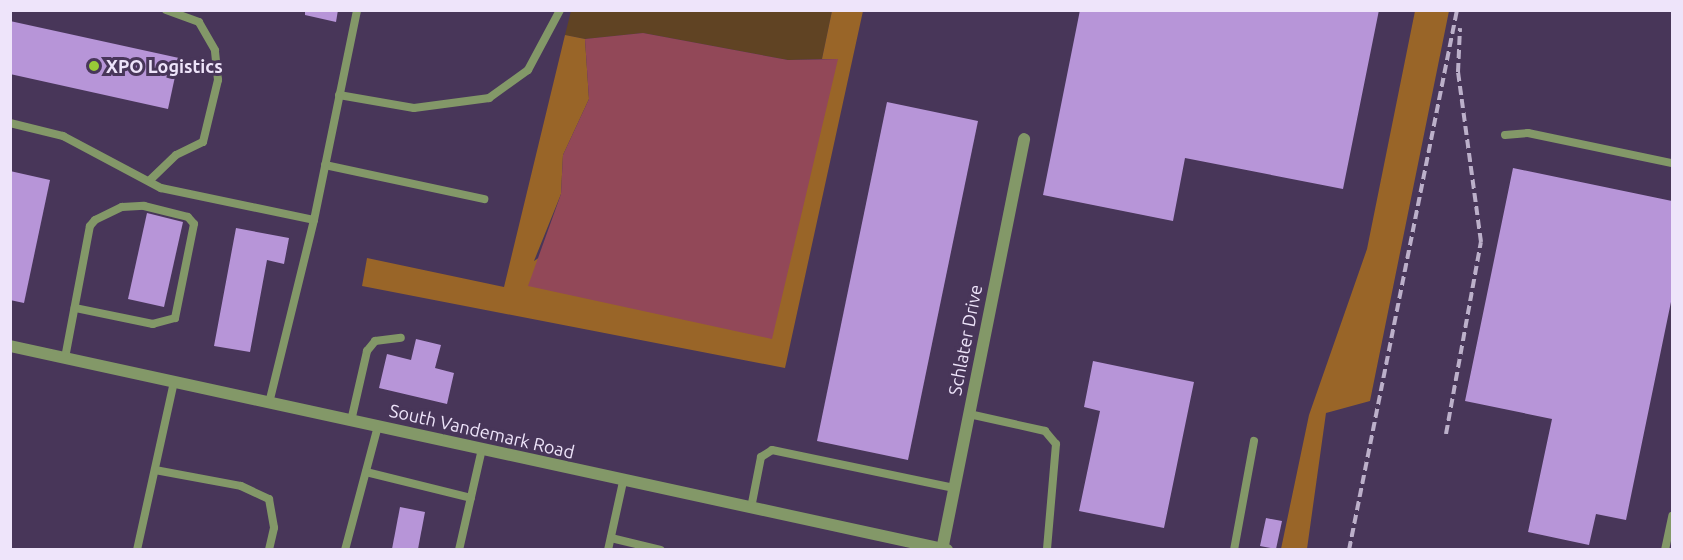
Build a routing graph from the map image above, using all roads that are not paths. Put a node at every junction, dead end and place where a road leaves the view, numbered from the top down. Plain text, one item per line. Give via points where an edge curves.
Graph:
1 (166, 10) edge
2 (357, 10) edge
3 (560, 10) edge
4 (339, 95) junction
5 (10, 123) edge
6 (1505, 135) dead end
7 (1024, 139) dead end
8 (1672, 163) edge
9 (325, 165) junction
10 (149, 182) junction
11 (484, 199) dead end
12 (314, 220) junction
13 (75, 308) junction
14 (401, 338) dead end
15 (10, 346) edge
16 (65, 358) junction
17 (174, 382) junction
18 (268, 403) junction
19 (969, 414) junction
20 (351, 421) junction
21 (378, 426) junction
22 (1254, 441) dead end
23 (482, 449) junction
24 (155, 470) junction
25 (366, 472) junction
26 (623, 482) junction
27 (954, 488) junction
28 (471, 498) junction
29 (751, 508) junction
30 (1672, 516) edge
31 (611, 538) junction
32 (137, 549) edge
33 (269, 549) edge
34 (345, 549) edge
35 (459, 549) edge
36 (608, 549) edge
37 (661, 549) edge
38 (943, 549) edge
39 (1047, 549) edge
40 (1234, 549) edge
41 (1665, 549) edge

1 - 10 lane via 199,22 215,50 218,80 202,142 176,155
2 - 4 lane
3 - 4 lane via 528,70 489,98 414,108
4 - 9 lane
5 - 10 lane via 63,136
6 - 8 lane via 1528,133
7 - 19 street, Schlater Drive
9 - 11 lane
9 - 12 lane
10 - 12 lane
12 - 18 lane
13 - 13 lane via 95,220 122,207 144,206 189,217 194,224 175,318 153,324
13 - 16 lane
14 - 20 lane via 375,341 367,351
15 - 16 street, South Vandemark Road
16 - 17 street, South Vandemark Road
17 - 18 street, South Vandemark Road
17 - 24 lane
18 - 20 street, South Vandemark Road
19 - 27 street, Schlater Drive
19 - 39 lane via 1045,431 1056,444
20 - 21 street, South Vandemark Road
21 - 23 street, South Vandemark Road
21 - 25 lane
22 - 40 lane
23 - 26 street, South Vandemark Road
23 - 28 lane
24 - 32 lane
24 - 33 lane via 241,486 269,499 274,528
25 - 28 lane
25 - 34 lane
26 - 29 street, South Vandemark Road
26 - 31 lane
27 - 29 lane via 772,450 761,457
27 - 38 street, Schlater Drive
28 - 35 lane
29 - 38 street, South Vandemark Road
30 - 41 lane
31 - 36 lane
31 - 37 lane

